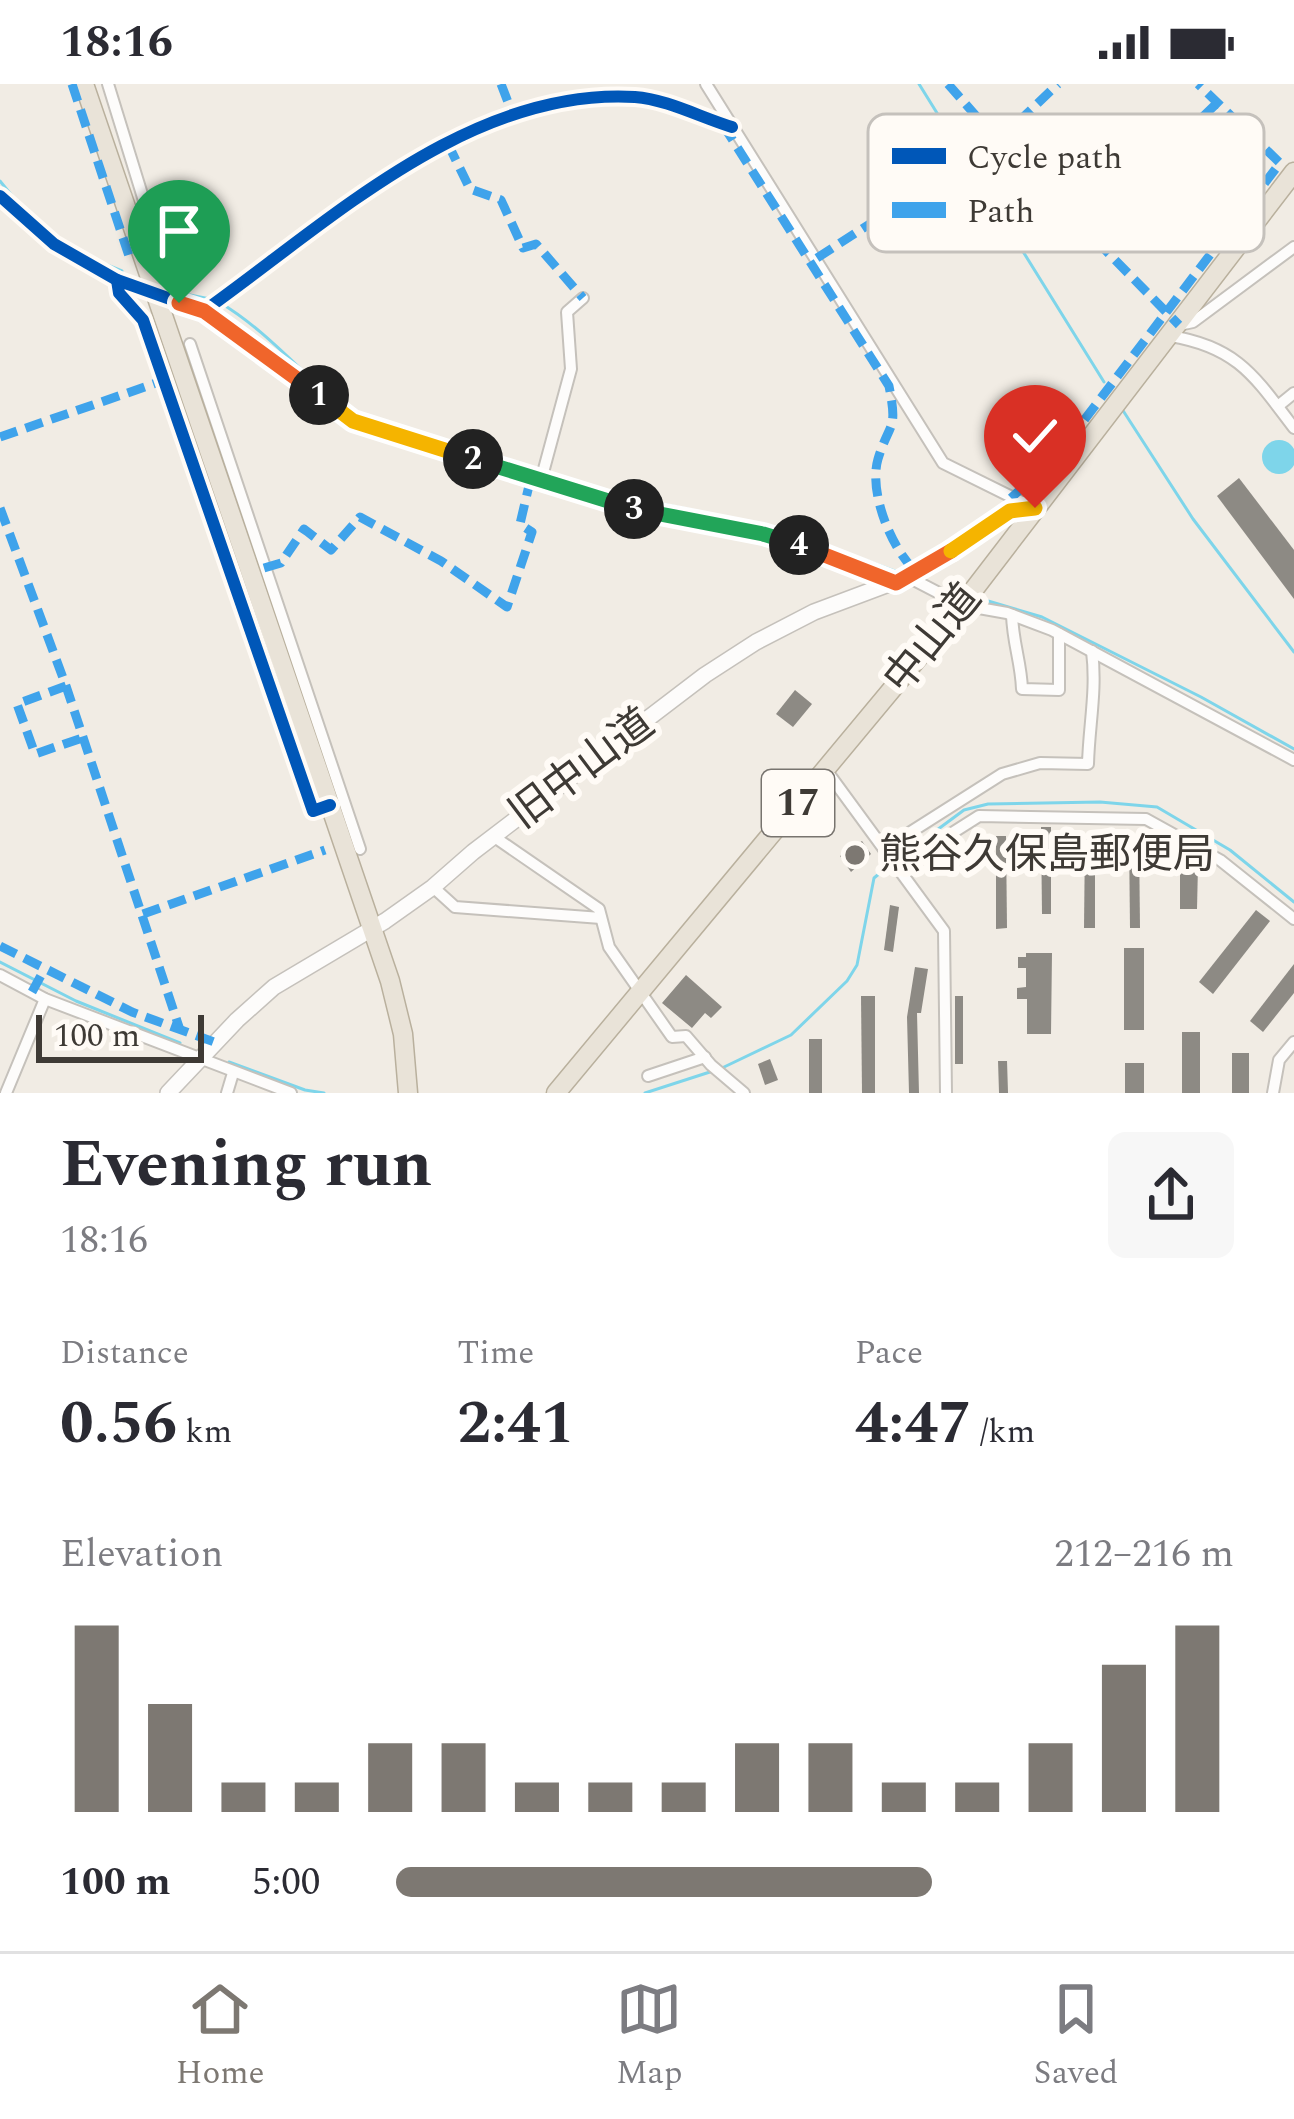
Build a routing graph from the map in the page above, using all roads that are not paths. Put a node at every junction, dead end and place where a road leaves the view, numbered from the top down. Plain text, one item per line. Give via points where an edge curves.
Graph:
1 (83, 84) edge
2 (108, 84) edge
3 (706, 84) edge
4 (732, 128) junction
5 (1294, 172) edge
6 (0, 196) edge
7 (125, 199) junction
8 (1264, 212) edge
9 (1294, 247) edge
10 (1234, 252) edge
11 (161, 256) dead end
12 (117, 280) junction
13 (157, 297) junction
14 (583, 298) dead end
15 (204, 311) junction
16 (1175, 331) junction
17 (190, 344) dead end
18 (1294, 393) edge
19 (1278, 406) junction
20 (1294, 428) edge
21 (213, 439) junction
22 (541, 480) junction
23 (1035, 508) junction
24 (903, 580) junction
25 (962, 605) junction
26 (1012, 615) junction
27 (1059, 634) junction
28 (1092, 651) junction
29 (317, 746) junction
30 (1294, 760) edge
31 (826, 770) junction
32 (330, 805) junction
33 (493, 836) junction
34 (360, 848) dead end
35 (891, 860) junction
36 (433, 887) junction
37 (601, 918) junction
38 (1294, 919) edge
39 (371, 928) junction
40 (0, 975) edge
41 (641, 990) junction
42 (45, 999) junction
43 (1294, 1042) edge
44 (200, 1061) junction
45 (708, 1061) junction
46 (233, 1073) junction
47 (648, 1076) dead end
48 (6, 1093) edge
49 (168, 1093) edge
50 (227, 1093) edge
51 (291, 1093) edge
52 (408, 1093) edge
53 (556, 1093) edge
54 (744, 1093) edge
55 (946, 1093) edge
56 (1273, 1093) edge

1 - 7 highway
2 - 7 street
3 - 4 street
4 - 15 street via 638,97 543,106 494,120 391,171
4 - 23 street via 943,463
5 - 8 highway, 中山道 / 17
6 - 12 street via 54,244
7 - 11 street
7 - 13 highway
9 - 16 street
10 - 16 highway, 中山道 / 17
12 - 13 street
12 - 32 street via 143,320 313,811
13 - 15 street
13 - 21 highway
14 - 22 street via 567,312 571,369
15 - 22 street via 353,421
16 - 19 street via 1243,362
16 - 23 highway, 中山道 / 17
17 - 21 street
18 - 19 street
19 - 20 street
21 - 29 highway
22 - 24 street via 628,508 763,534
23 - 24 main road, 旧中山道 via 1010,511
23 - 25 highway, 中山道 / 17
24 - 25 street
24 - 33 main road, 旧中山道 via 814,612 742,650
25 - 26 street
25 - 31 highway, 中山道 / 17
26 - 27 street
26 - 27 street via 1022,689 1059,690
27 - 28 street
28 - 30 street
28 - 35 street via 1097,689 1088,764 1002,774
29 - 32 highway
29 - 34 street
31 - 35 street
31 - 41 highway, 中山道 / 17
32 - 39 highway
33 - 36 main road, 旧中山道
33 - 37 street via 584,897
35 - 38 street via 979,816 1147,819 1220,860
35 - 55 street via 944,931
36 - 37 street via 454,907
36 - 39 main road, 旧中山道
37 - 41 street via 609,947
39 - 44 main road, 旧中山道 via 274,987
39 - 52 highway via 403,1034
40 - 42 street
41 - 45 street via 672,1037 686,1036
41 - 53 highway, 中山道 / 17
42 - 44 street
42 - 48 street
43 - 56 street via 1279,1060
44 - 46 street
44 - 49 main road, 旧中山道
45 - 47 street
45 - 54 street
46 - 50 street
46 - 51 street

